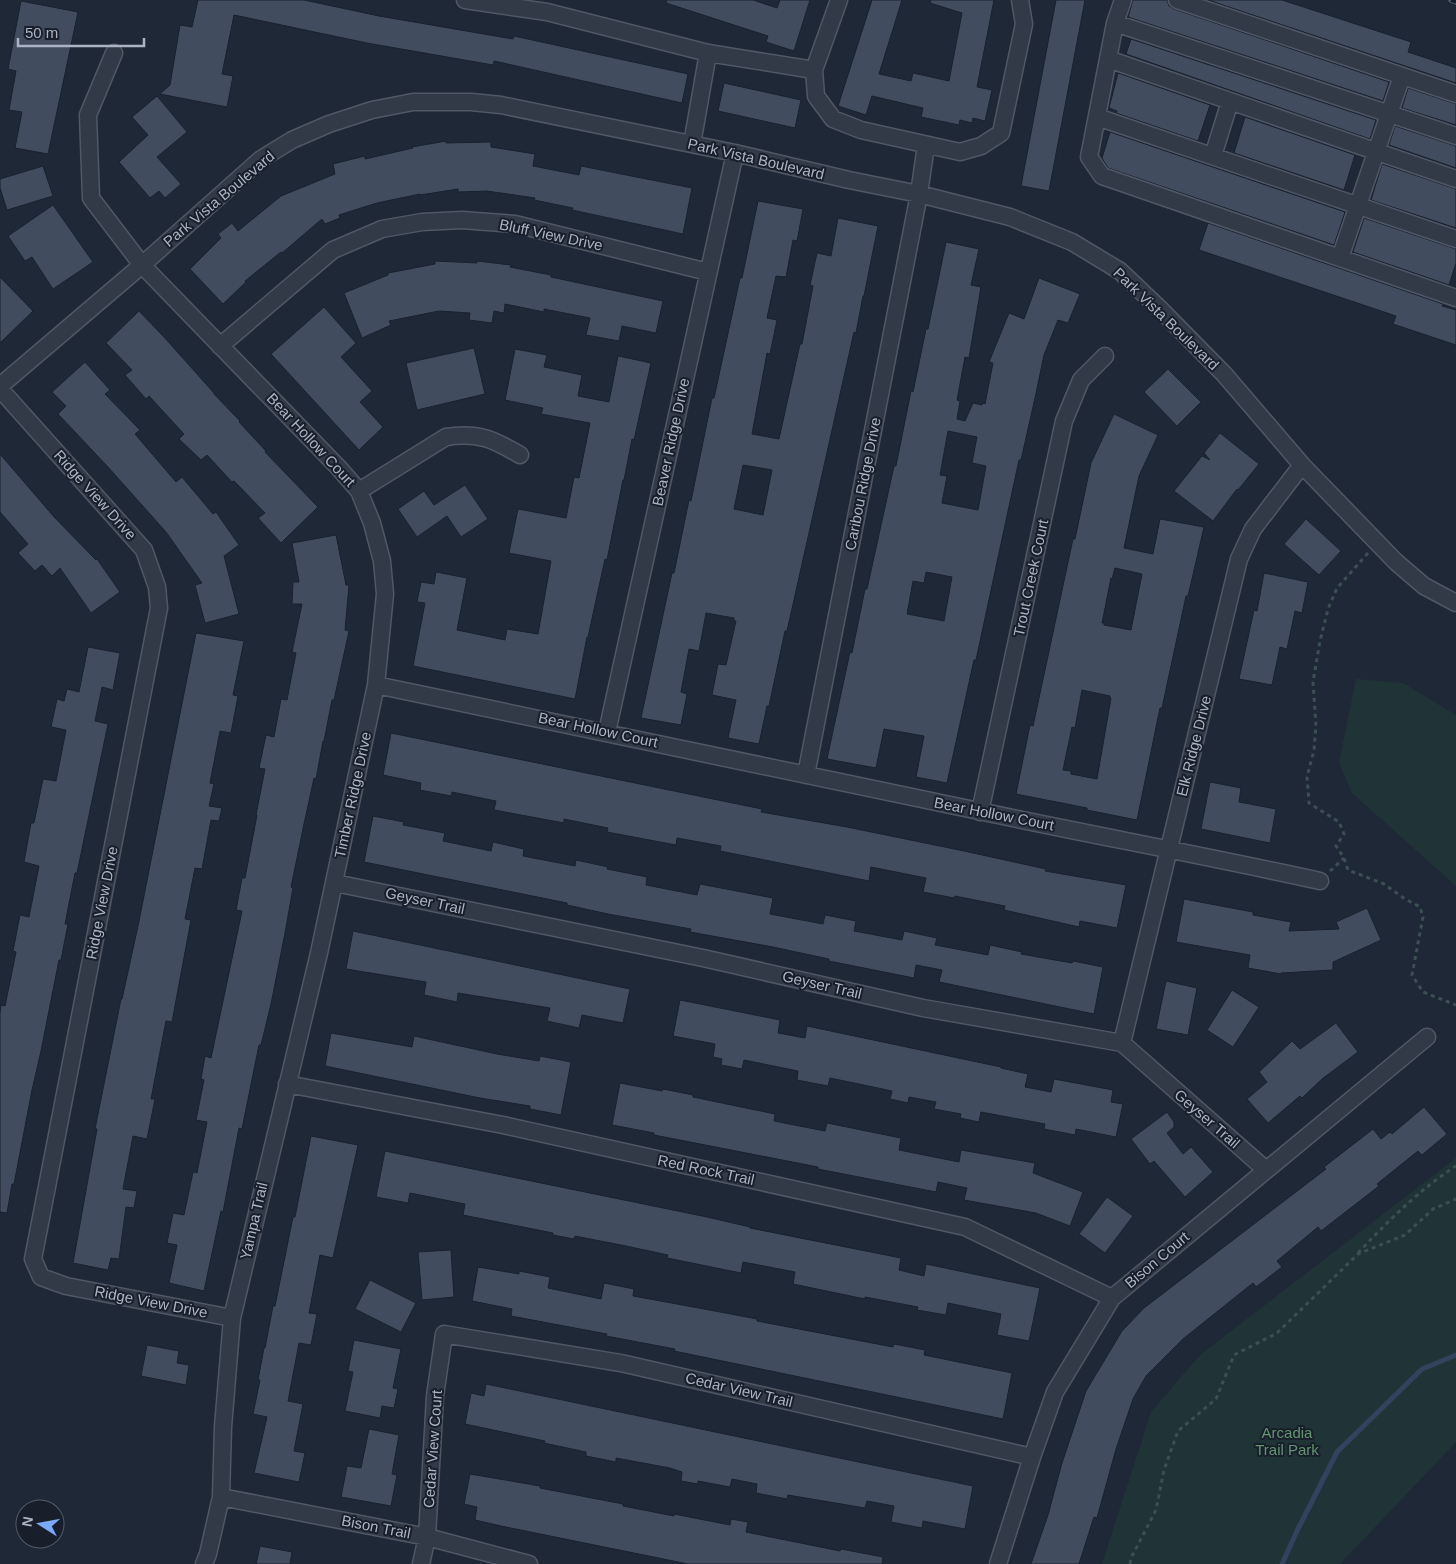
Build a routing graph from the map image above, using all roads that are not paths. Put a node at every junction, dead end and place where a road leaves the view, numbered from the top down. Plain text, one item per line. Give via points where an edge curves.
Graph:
1 (464, 0) edge
2 (839, 0) edge
3 (1020, 0) edge
4 (1123, 0) edge
5 (1177, 0) edge
6 (549, 6) edge
7 (1115, 23) junction
8 (708, 52) junction
9 (114, 53) dead end
10 (1108, 59) junction
11 (814, 70) junction
12 (1402, 76) junction
13 (1456, 94) edge
14 (1230, 101) junction
15 (1389, 114) junction
16 (1097, 117) junction
17 (1456, 136) edge
18 (692, 144) junction
19 (926, 145) junction
20 (1376, 152) junction
21 (735, 153) junction
22 (1213, 156) junction
23 (1456, 179) edge
24 (919, 194) junction
25 (1358, 205) junction
26 (1456, 239) edge
27 (1340, 258) junction
28 (142, 265) junction
29 (708, 272) junction
30 (1456, 298) edge
31 (220, 346) junction
32 (1105, 356) dead end
33 (0, 387) edge
34 (520, 455) dead end
35 (1302, 465) junction
36 (359, 491) junction
37 (1456, 603) edge
38 (376, 685) junction
39 (607, 732) junction
40 (806, 775) junction
41 (980, 812) junction
42 (1169, 848) junction
43 (1320, 880) dead end
44 (335, 883) junction
45 (1427, 1037) dead end
46 (1122, 1043) junction
47 (287, 1084) junction
48 (1266, 1170) junction
49 (1112, 1298) junction
50 (232, 1318) junction
51 (444, 1334) joint
52 (1032, 1457) junction
53 (221, 1497) junction
54 (427, 1537) junction
55 (204, 1564) edge
56 (421, 1564) edge
57 (529, 1564) edge
58 (998, 1564) edge

1 - 6 street
2 - 11 street
3 - 19 street via 1024,24 1001,133 981,146 960,152
4 - 7 street
5 - 12 street
6 - 8 street
7 - 10 street
7 - 15 street
8 - 11 street
8 - 18 street
9 - 28 street, Bear Hollow Court via 88,115 90,198
10 - 14 street
10 - 16 street
11 - 19 street via 816,96 833,119 860,130
12 - 13 street
12 - 15 street
14 - 20 street
14 - 22 street
15 - 17 street
15 - 20 street
16 - 22 street
16 - 27 street via 1089,157 1102,176
18 - 21 street, Park Vista Boulevard
18 - 28 street, Park Vista Boulevard via 501,105 413,102 372,110 292,140 261,159
19 - 24 street, Caribou Ridge Drive
20 - 23 street
20 - 25 street
21 - 24 street, Park Vista Boulevard
21 - 29 street, Beaver Ridge Drive
22 - 25 street
24 - 35 street, Park Vista Boulevard via 1010,217 1072,242 1120,271 1224,374
24 - 40 street, Caribou Ridge Drive
25 - 26 street
25 - 27 street
27 - 30 street
28 - 31 street, Bear Hollow Court
28 - 33 street, Park Vista Boulevard
29 - 31 street, Bluff View Drive via 516,224 462,220 422,222 382,229 333,250
29 - 39 street, Beaver Ridge Drive
31 - 36 street, Bear Hollow Court
32 - 41 street, Trout Creek Court via 1081,380 1064,421
33 - 50 street, Ridge View Drive via 144,550 157,587 159,608 33,1259 41,1277 66,1286
34 - 36 street via 484,437 463,434 446,437
35 - 37 street, Park Vista Boulevard via 1396,562 1424,586
35 - 42 street, Elk Ridge Drive via 1253,529 1239,558
36 - 38 street, Bear Hollow Court via 382,561 385,594
38 - 39 street, Bear Hollow Court
38 - 44 street, Timber Ridge Drive
39 - 40 street, Bear Hollow Court
40 - 41 street, Bear Hollow Court
41 - 42 street, Bear Hollow Court
42 - 43 street, Bear Hollow Court
42 - 46 street, Elk Ridge Drive
44 - 46 street, Geyser Trail via 703,958 923,1008
44 - 47 street, Yampa Trail
45 - 48 street, Bison Court
46 - 48 street, Geyser Trail
47 - 49 street, Red Rock Trail via 503,1125 965,1227
47 - 50 street, Yampa Trail
48 - 49 street, Bison Court
49 - 52 street, Bison Court via 1055,1392
50 - 53 street, Yampa Trail
51 - 52 street, Cedar View Trail via 621,1363
51 - 54 street, Cedar View Court via 435,1396
52 - 58 street, Bison Court
53 - 54 street, Bison Trail
53 - 55 street, Yampa Trail
54 - 56 street, Cedar View Court
54 - 57 street, Bison Trail

